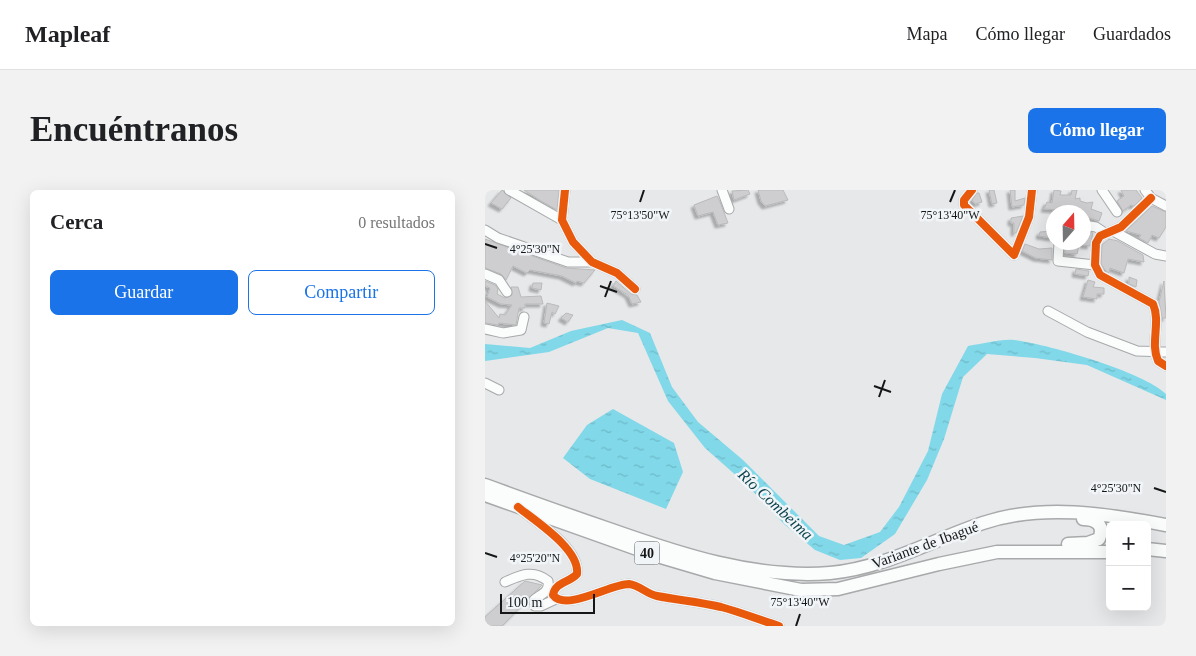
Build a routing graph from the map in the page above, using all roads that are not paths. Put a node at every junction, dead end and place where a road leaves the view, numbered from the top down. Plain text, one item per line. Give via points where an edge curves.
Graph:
1 (509, 190) edge
2 (565, 190) edge
3 (721, 190) edge
4 (972, 190) edge
5 (1033, 190) edge
6 (1102, 190) edge
7 (1145, 190) edge
8 (1151, 198) junction
9 (1166, 206) edge
10 (729, 209) dead end
11 (1117, 212) dead end
12 (562, 220) junction
13 (1091, 226) edge
14 (485, 230) edge
15 (1109, 232) junction
16 (1059, 250) edge
17 (1166, 256) edge
18 (592, 262) junction
19 (1095, 266) junction
20 (485, 274) edge
21 (635, 289) dead end
22 (507, 292) dead end
23 (1048, 311) dead end
24 (524, 317) dead end
25 (485, 329) edge
26 (1154, 352) junction
27 (1166, 352) edge
28 (1166, 366) edge
29 (485, 383) edge
30 (499, 390) dead end
31 (485, 485) edge
32 (485, 495) edge
33 (518, 507) junction
34 (1151, 525) edge
35 (1166, 526) edge
36 (952, 536) junction
37 (1151, 551) edge
38 (997, 552) junction
39 (1106, 552) edge
40 (1166, 552) edge
41 (505, 582) dead end
42 (556, 599) junction
43 (779, 626) edge

1 - 12 street
2 - 12 street
3 - 10 street
4 - 5 street via 964,205 1014,255 1029,217
6 - 11 street
7 - 8 street
8 - 9 street
8 - 15 street via 1121,227
12 - 18 street via 573,242
13 - 15 street
14 - 18 street via 498,238 568,262
15 - 17 street
15 - 19 street via 1096,242
16 - 19 street via 1058,262
18 - 21 street via 617,273
19 - 26 street via 1105,278 1151,302 1155,308
20 - 22 street via 499,280
23 - 26 street via 1087,332 1137,351
24 - 25 street via 521,330 503,333
26 - 27 street
26 - 28 street via 1158,361
29 - 30 street
31 - 36 highway, Variante de Ibagué / 40 via 688,555 746,568 796,574 847,570 897,558
32 - 33 highway, Variante de Ibagué / 40
33 - 38 highway, Variante de Ibagué / 40 via 715,573 814,591 838,589
33 - 42 street via 569,550 577,562 577,574 555,588 553,595
34 - 35 highway
35 - 36 highway, Variante de Ibagué / 40 via 1107,515 1061,512 1015,515 983,523
36 - 38 highway via 965,537 1016,521 1044,518 1089,519 1101,528 1101,536 1095,542 1007,547
37 - 40 highway
38 - 39 highway, Variante de Ibagué / 40
41 - 42 street via 526,574 537,574 549,586 534,600 535,606
42 - 43 street via 580,599 629,584 656,596 719,606

